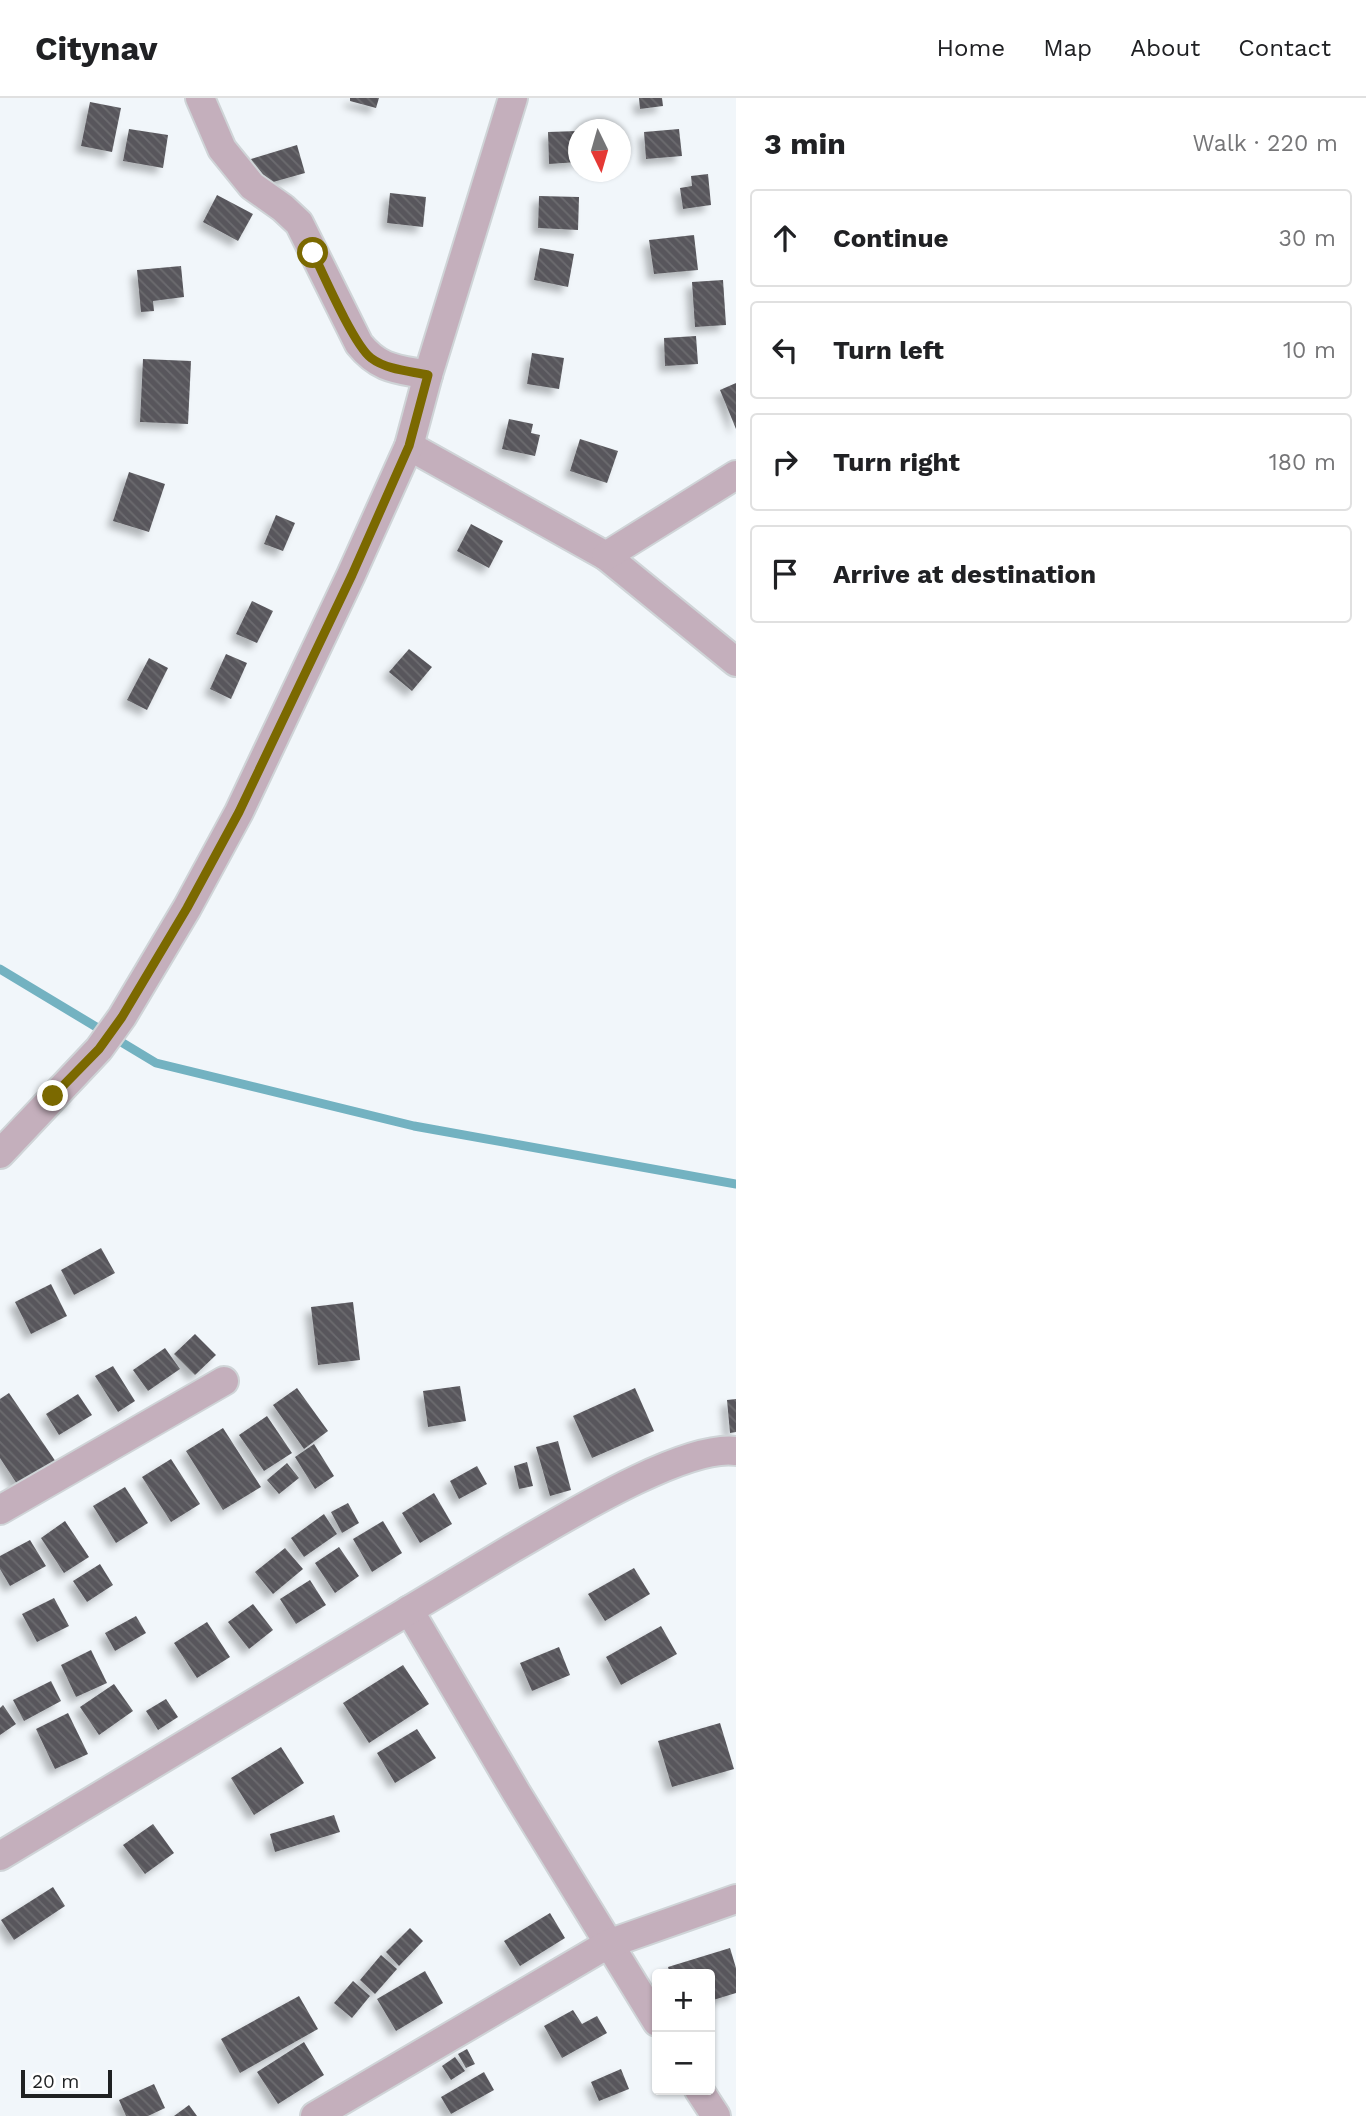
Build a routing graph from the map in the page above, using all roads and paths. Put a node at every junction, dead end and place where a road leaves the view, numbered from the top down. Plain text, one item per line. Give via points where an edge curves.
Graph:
1 (200, 98) edge
2 (513, 98) edge
3 (428, 375) junction
4 (409, 446) junction
5 (736, 475) edge
6 (606, 556) junction
7 (736, 662) edge
8 (0, 1154) edge
9 (224, 1381) dead end
10 (736, 1451) edge
11 (0, 1510) edge
12 (409, 1610) junction
13 (0, 1856) edge
14 (736, 1899) edge
15 (608, 1944) junction
16 (652, 2014) edge
17 (702, 2095) edge
18 (315, 2116) edge
19 (716, 2116) edge

1 - 3 street via 222,149 252,186 299,223 370,358 387,367
2 - 3 street
3 - 4 street
4 - 6 street
4 - 8 street via 239,812 187,908 99,1049
5 - 6 street
6 - 7 street
9 - 11 street
10 - 12 street via 693,1457 592,1503
12 - 13 street
12 - 15 street
14 - 15 street
15 - 16 street
15 - 18 street
17 - 19 street

